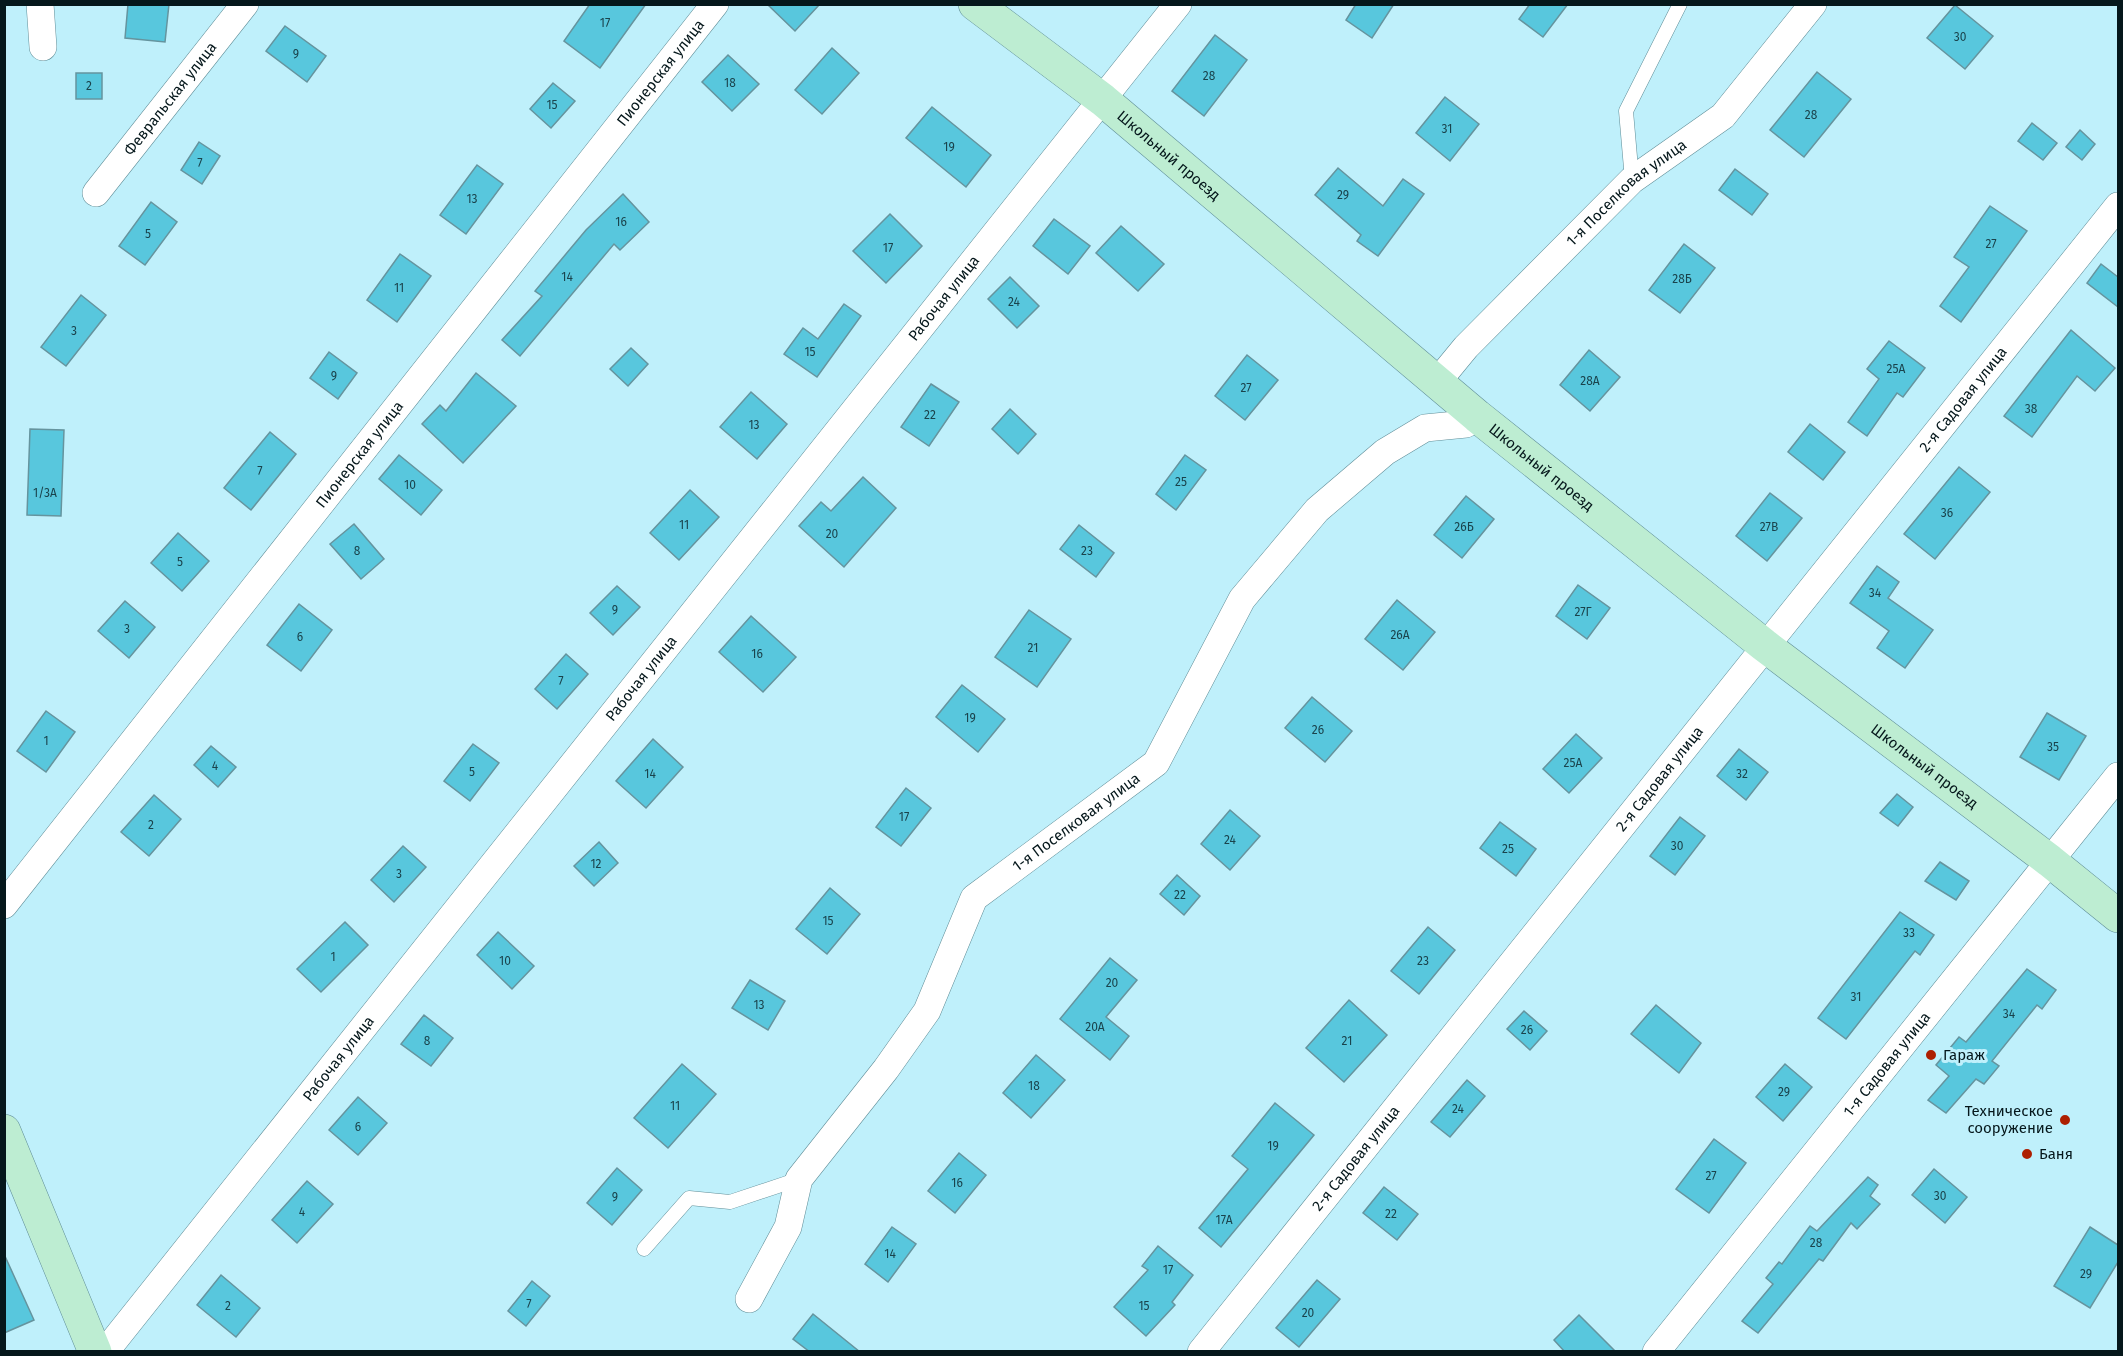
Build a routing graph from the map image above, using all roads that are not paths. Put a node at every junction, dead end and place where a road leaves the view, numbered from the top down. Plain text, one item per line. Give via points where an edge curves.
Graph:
1 (40, 4) edge
2 (244, 4) edge
3 (715, 4) edge
4 (975, 4) edge
5 (1178, 4) edge
6 (1680, 4) edge
7 (1813, 4) edge
8 (43, 46) dead end
9 (1103, 100) junction
10 (1632, 180) junction
11 (96, 193) dead end
12 (2118, 206) edge
13 (1438, 381) junction
14 (1477, 416) junction
15 (1764, 645) junction
16 (2118, 776) edge
17 (2050, 861) junction
18 (6, 901) edge
19 (2118, 916) edge
20 (4, 1131) edge
21 (799, 1179) junction
22 (644, 1249) dead end
23 (748, 1299) dead end
24 (95, 1352) edge
25 (105, 1352) edge
26 (1200, 1352) edge
27 (1656, 1352) edge

1 - 8 street
2 - 11 street, Февральская улица
3 - 18 street, Пионерская улица
4 - 9 street, Школьный проезд
5 - 9 street, Рабочая улица
6 - 10 lane via 1626,111
7 - 10 street, 1-я Поселковая улица via 1723,116
9 - 13 street, Школьный проезд
9 - 25 street, Рабочая улица
10 - 13 street, 1-я Поселковая улица via 1466,346
12 - 15 street, 2-я Садовая улица
13 - 14 street, Школьный проезд
14 - 15 street, Школьный проезд
14 - 21 street, 1-я Поселковая улица via 1466,424 1425,428 1385,452 1317,510 1242,599 1156,763 975,898 927,1011 886,1070
15 - 17 street, Школьный проезд
15 - 26 street, 2-я Садовая улица
16 - 17 street, 1-я Садовая улица
17 - 19 street, Школьный проезд
17 - 27 street, 1-я Садовая улица
20 - 24 street
21 - 22 lane via 729,1203 688,1198
21 - 23 street, 1-я Поселковая улица via 788,1227

